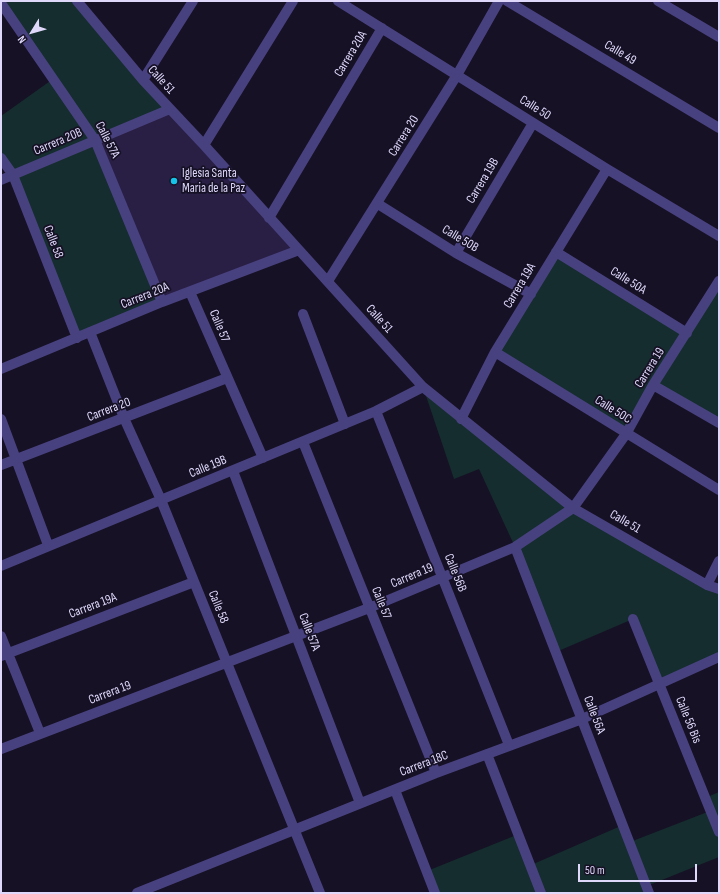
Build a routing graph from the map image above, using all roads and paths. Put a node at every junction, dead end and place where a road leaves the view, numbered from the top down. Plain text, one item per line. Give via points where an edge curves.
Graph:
1 (77, 1) edge
2 (193, 1) edge
3 (293, 1) edge
4 (338, 1) edge
5 (499, 1) edge
6 (507, 1) edge
7 (658, 1) edge
8 (1, 3) edge
9 (382, 28) junction
10 (719, 37) edge
11 (457, 75) junction
12 (143, 80) junction
13 (170, 109) junction
14 (533, 122) junction
15 (719, 128) edge
16 (95, 140) junction
17 (204, 145) junction
18 (1, 158) edge
19 (607, 169) junction
20 (13, 175) junction
21 (1, 180) edge
22 (378, 204) junction
23 (269, 218) junction
24 (719, 236) edge
25 (299, 250) junction
26 (556, 252) junction
27 (456, 253) junction
28 (328, 281) junction
29 (719, 281) edge
30 (190, 292) junction
31 (531, 294) junction
32 (162, 302) junction
33 (303, 314) dead end
34 (90, 332) junction
35 (687, 333) junction
36 (77, 338) junction
37 (495, 352) junction
38 (1, 369) edge
39 (227, 378) junction
40 (653, 385) junction
41 (423, 388) junction
42 (376, 411) junction
43 (124, 418) junction
44 (1, 419) edge
45 (461, 419) junction
46 (719, 423) edge
47 (345, 424) junction
48 (626, 434) junction
49 (303, 442) junction
50 (263, 458) junction
51 (17, 459) junction
52 (1, 466) edge
53 (233, 471) junction
54 (719, 490) edge
55 (162, 500) junction
56 (573, 508) junction
57 (48, 545) junction
58 (515, 547) junction
59 (719, 561) edge
60 (1, 566) edge
61 (443, 577) junction
62 (194, 582) junction
63 (707, 584) junction
64 (719, 589) edge
65 (369, 608) junction
66 (633, 619) dead end
67 (297, 634) junction
68 (1, 636) edge
69 (4, 654) edge
70 (719, 657) edge
71 (227, 662) junction
72 (660, 684) junction
73 (582, 719) junction
74 (40, 733) junction
75 (509, 746) junction
76 (1, 749) edge
77 (487, 754) junction
78 (436, 773) junction
79 (395, 790) junction
80 (360, 803) junction
81 (295, 830) junction
82 (719, 832) edge
83 (137, 893) edge
84 (320, 893) edge
85 (435, 893) edge
86 (541, 893) edge
87 (649, 893) edge

1 - 12 street, Calle 51
2 - 12 street
3 - 17 street
4 - 9 street, Calle 50
5 - 11 street, Carrera 20
6 - 15 street, Calle 49
7 - 10 street
8 - 16 street, Calle 57A
9 - 11 street, Calle 50
9 - 23 street, Carrera 20A
11 - 14 street, Calle 50
11 - 22 street, Carrera 20
12 - 13 street, Calle 51
13 - 16 street, Carrera 20B
13 - 17 street, Calle 51
14 - 19 street, Calle 50
14 - 27 street, Carrera 19B
16 - 20 street, Carrera 20B
16 - 32 street, Calle 57A
17 - 23 street, Calle 51
18 - 20 street, Calle 58
19 - 24 street, Calle 50
19 - 26 street, Carrera 19A
20 - 21 street, Carrera 20B
20 - 36 street, Calle 58
22 - 27 street, Calle 50B
22 - 28 street, Carrera 20
23 - 25 street, Calle 51
25 - 28 street, Calle 51
25 - 30 street, Carrera 20A
26 - 31 street, Carrera 19A
26 - 35 street, Calle 50A
27 - 31 street, Calle 50B
28 - 41 street, Calle 51
29 - 35 street, Carrera 19
30 - 32 street, Carrera 20A
30 - 39 street, Calle 57
31 - 37 street, Carrera 19A
32 - 34 street, Carrera 20A
33 - 47 street
34 - 36 street, Carrera 20A
34 - 43 street, Calle 58
35 - 40 street, Carrera 19
36 - 38 street, Carrera 20A
37 - 45 street, Carrera 19A
37 - 48 street, Calle 50C
39 - 43 street, Carrera 20
39 - 50 street, Calle 57
40 - 46 street
40 - 48 street, Carrera 19
41 - 42 street, Calle 19B
41 - 45 street, Calle 51
42 - 47 street, Calle 19B
42 - 61 street, Calle 56B
43 - 51 street, Carrera 20
43 - 55 street, Calle 58
44 - 51 street
45 - 56 street, Calle 51
47 - 49 street, Calle 19B
48 - 54 street, Calle 50C
48 - 56 street, Carrera 19
49 - 50 street, Calle 19B
49 - 65 street, Calle 57
50 - 53 street, Calle 19B
51 - 52 street, Carrera 20
51 - 57 street
53 - 55 street, Calle 19B
53 - 67 street, Calle 57A
55 - 57 street, Calle 19B
55 - 62 street, Calle 58
56 - 58 street, Carrera 19
56 - 63 street, Calle 51
57 - 60 street, Calle 19B
58 - 61 street, Carrera 19
58 - 73 street, Calle 56A
59 - 63 street
61 - 65 street, Carrera 19
61 - 75 street, Calle 56B
62 - 69 street, Carrera 19A
62 - 71 street, Calle 58
63 - 64 street, Calle 51
65 - 67 street, Carrera 19
65 - 78 street, Calle 57
66 - 72 street, Calle 56 Bis
67 - 71 street, Carrera 19
67 - 80 street, Calle 57A
68 - 69 street
69 - 74 street
70 - 72 street, Carrera 18C
71 - 74 street, Carrera 19
71 - 81 street, Calle 58
72 - 73 street, Carrera 18C
72 - 82 street, Calle 56 Bis
73 - 75 street, Carrera 18C
73 - 87 street, Calle 56A
74 - 76 street, Carrera 19
75 - 77 street, Carrera 18C
77 - 78 street, Carrera 18C
77 - 86 street
78 - 79 street, Carrera 18C
79 - 80 street, Carrera 18C
79 - 85 street
80 - 81 street, Carrera 18C
81 - 83 street, Carrera 18C
81 - 84 street, Calle 58

